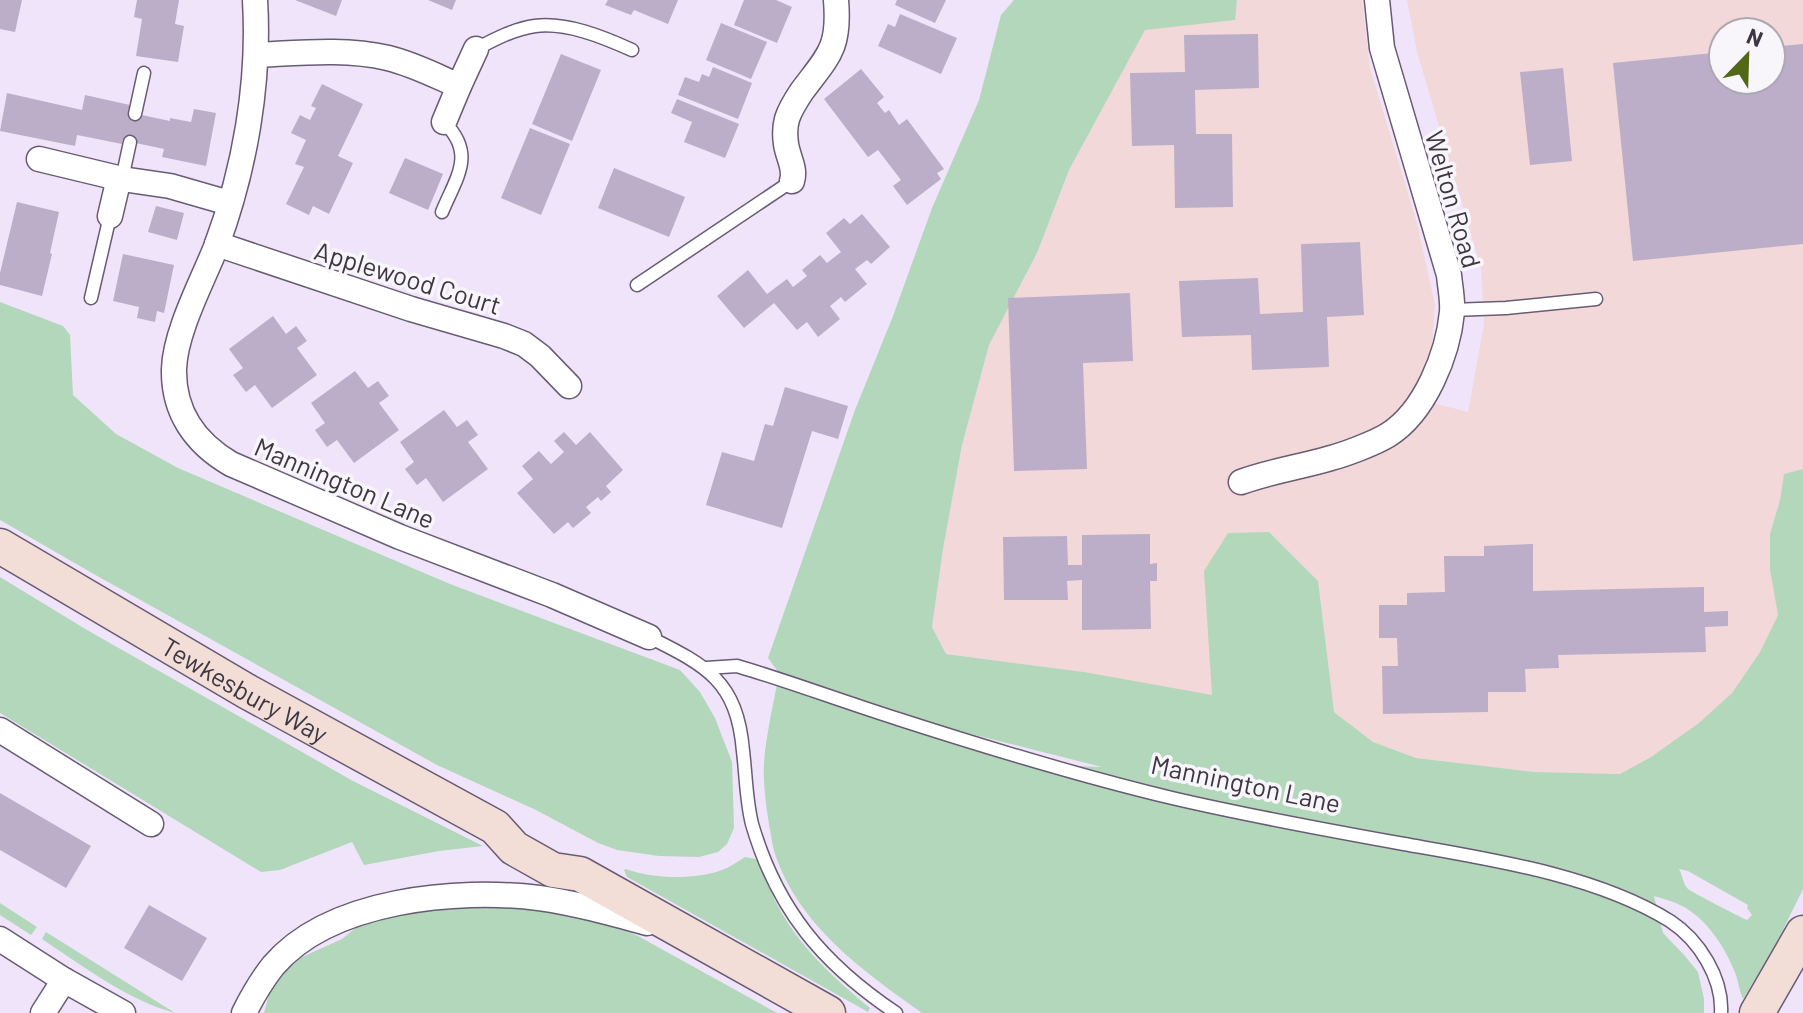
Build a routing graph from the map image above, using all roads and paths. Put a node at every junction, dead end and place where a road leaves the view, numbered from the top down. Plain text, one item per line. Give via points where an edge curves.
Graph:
1 (255, 0) edge
2 (836, 0) edge
3 (1377, 0) edge
4 (476, 49) joint
5 (632, 50) dead end
6 (256, 55) junction
7 (144, 73) dead end
8 (459, 86) junction
9 (135, 114) dead end
10 (444, 122) joint
11 (130, 142) dead end
12 (39, 159) dead end
13 (121, 178) junction
14 (792, 181) joint
15 (229, 203) junction
16 (442, 212) dead end
17 (110, 216) joint
18 (217, 244) junction
19 (637, 285) dead end
20 (91, 298) dead end
21 (1596, 299) dead end
22 (1452, 310) junction
23 (569, 386) dead end
24 (1241, 482) dead end
25 (0, 546) edge
26 (649, 637) joint
27 (706, 668) junction
28 (0, 730) edge
29 (151, 824) dead end
30 (1803, 933) edge
31 (695, 937) junction
32 (0, 939) edge
33 (64, 980) junction
34 (43, 1013) edge
35 (123, 1013) edge
36 (244, 1013) edge
37 (828, 1013) edge
38 (896, 1013) edge
39 (1721, 1013) edge
40 (1757, 1013) edge

1 - 6 street, Mannington Lane
2 - 14 street via 830,54 787,120
3 - 22 street, Welton Road via 1382,48 1449,275
4 - 5 lane via 537,26 570,28
4 - 8 street
6 - 8 street via 355,52 414,66
6 - 15 street, Mannington Lane via 245,145
7 - 9 lane
8 - 10 street
10 - 16 lane via 462,145 462,162
11 - 13 lane
12 - 13 street
13 - 15 street
13 - 17 street
14 - 19 lane
15 - 18 street, Mannington Lane
17 - 20 lane
18 - 23 street, Applewood Court via 524,344
18 - 26 street, Mannington Lane via 174,366 183,415 212,453 400,537
21 - 22 lane
22 - 24 street, Welton Road via 1431,384 1407,420 1388,436 1332,458
25 - 31 main road, Tewkesbury Way via 248,692 495,827 524,829 564,852 580,874
26 - 27 lane, Mannington Lane
27 - 38 lane, Mannington Lane via 734,708 752,823 785,903 834,964
27 - 39 lane, Mannington Lane via 737,666 1016,756 1168,797 1581,883 1634,903 1682,930 1713,975
28 - 29 street
30 - 40 main road
31 - 36 street via 538,898 411,900 367,909 295,946 274,966
31 - 37 main road, Tewkesbury Way
32 - 33 street
33 - 34 street
33 - 35 street

